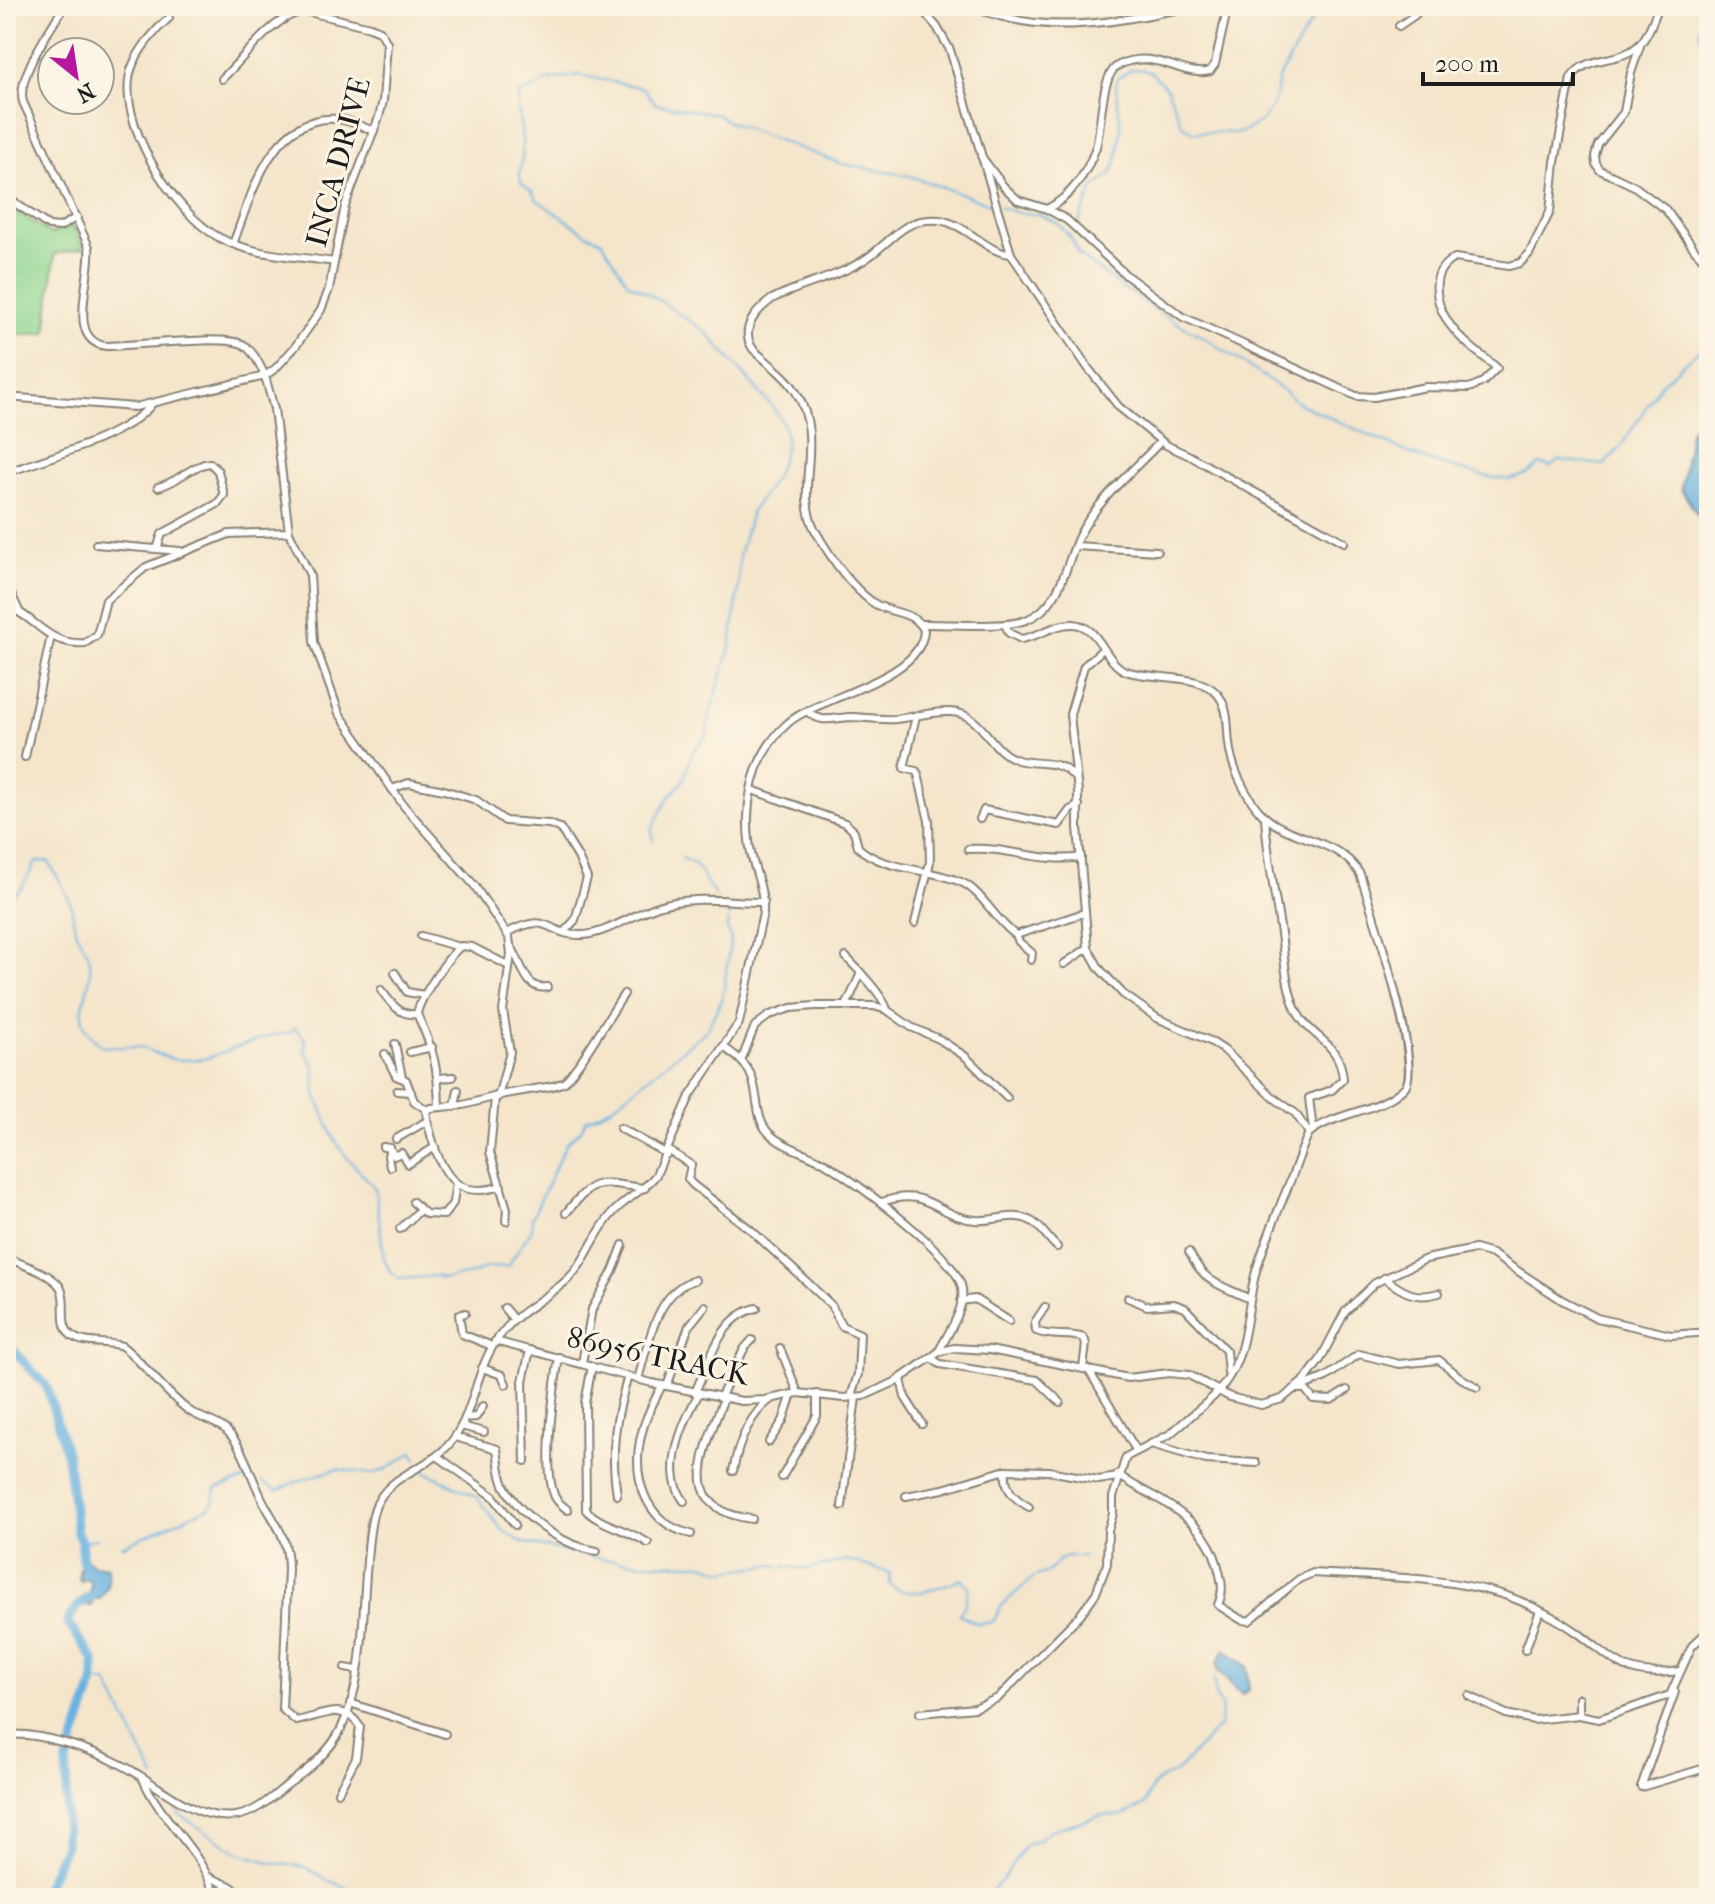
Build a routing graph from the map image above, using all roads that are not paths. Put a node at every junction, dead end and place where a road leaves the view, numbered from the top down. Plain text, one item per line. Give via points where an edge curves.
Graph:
1 (64, 6) edge
2 (919, 6) edge
3 (970, 6) edge
4 (1197, 6) edge
5 (1228, 6) edge
6 (1421, 6) edge
7 (1659, 6) edge
8 (1187, 7) edge
9 (169, 18) dead end
10 (1399, 26) dead end
11 (1641, 43) junction
12 (222, 79) dead end
13 (374, 131) junction
14 (981, 156) junction
15 (6, 197) edge
16 (1047, 209) junction
17 (77, 217) junction
18 (233, 244) junction
19 (1011, 254) junction
20 (334, 262) junction
21 (1709, 265) edge
22 (265, 376) junction
23 (6, 397) edge
24 (151, 405) junction
25 (1161, 441) junction
26 (6, 473) edge
27 (158, 487) dead end
28 (289, 532) junction
29 (1344, 542) dead end
30 (96, 544) dead end
31 (1076, 546) junction
32 (157, 549) junction
33 (184, 551) junction
34 (1157, 551) dead end
35 (6, 582) edge
36 (6, 606) edge
37 (20, 612) junction
38 (921, 624) junction
39 (1005, 624) junction
40 (51, 636) junction
41 (1103, 649) junction
42 (807, 711) junction
43 (916, 716) junction
44 (25, 757) dead end
45 (1076, 780) junction
46 (392, 789) junction
47 (752, 790) junction
48 (1079, 805) junction
49 (1265, 817) junction
50 (980, 819) dead end
51 (968, 849) dead end
52 (1081, 857) junction
53 (928, 871) junction
54 (764, 902) junction
55 (1084, 913) junction
56 (915, 923) dead end
57 (564, 932) junction
58 (507, 933) junction
59 (1016, 935) junction
60 (421, 936) dead end
61 (510, 945) junction
62 (459, 947) junction
63 (1088, 948) junction
64 (846, 957) dead end
65 (1031, 960) dead end
66 (1064, 964) dead end
67 (509, 966) junction
68 (395, 973) dead end
69 (861, 973) junction
70 (547, 987) dead end
71 (381, 990) dead end
72 (624, 994) dead end
73 (424, 995) junction
74 (847, 1004) junction
75 (887, 1010) junction
76 (417, 1014) junction
77 (395, 1044) dead end
78 (432, 1047) junction
79 (724, 1047) junction
80 (410, 1052) dead end
81 (387, 1057) dead end
82 (741, 1061) junction
83 (404, 1076) junction
84 (453, 1077) dead end
85 (438, 1078) junction
86 (458, 1090) dead end
87 (397, 1091) dead end
88 (411, 1092) junction
89 (496, 1097) junction
90 (1007, 1098) dead end
91 (455, 1106) junction
92 (439, 1107) junction
93 (427, 1110) junction
94 (427, 1121) junction
95 (620, 1128) dead end
96 (1311, 1131) junction
97 (396, 1139) dead end
98 (435, 1147) junction
99 (668, 1152) junction
100 (390, 1167) dead end
101 (456, 1183) junction
102 (501, 1186) junction
103 (645, 1188) junction
104 (413, 1202) dead end
105 (882, 1202) junction
106 (420, 1210) junction
107 (566, 1213) dead end
108 (506, 1221) dead end
109 (400, 1229) dead end
110 (623, 1245) dead end
111 (1057, 1247) dead end
112 (1189, 1252) dead end
113 (6, 1257) edge
114 (1384, 1278) junction
115 (695, 1280) dead end
116 (1439, 1293) dead end
117 (1128, 1298) dead end
118 (1250, 1299) junction
119 (961, 1301) junction
120 (705, 1306) dead end
121 (1045, 1307) dead end
122 (504, 1308) dead end
123 (757, 1308) dead end
124 (465, 1313) dead end
125 (514, 1320) junction
126 (1009, 1321) dead end
127 (1709, 1332) edge
128 (752, 1340) dead end
129 (494, 1344) junction
130 (780, 1348) dead end
131 (530, 1350) junction
132 (939, 1352) junction
133 (559, 1357) junction
134 (931, 1358) junction
135 (582, 1363) junction
136 (592, 1366) junction
137 (482, 1368) junction
138 (1085, 1368) junction
139 (628, 1376) junction
140 (1228, 1377) junction
141 (638, 1379) junction
142 (901, 1379) junction
143 (506, 1384) dead end
144 (664, 1385) junction
145 (1477, 1387) dead end
146 (1296, 1389) junction
147 (1347, 1390) dead end
148 (1219, 1391) junction
149 (697, 1393) junction
150 (795, 1393) junction
151 (817, 1394) junction
152 (854, 1397) junction
153 (722, 1398) junction
154 (773, 1398) junction
155 (1060, 1402) dead end
156 (483, 1406) dead end
157 (465, 1418) junction
158 (922, 1424) dead end
159 (461, 1426) junction
160 (484, 1432) dead end
161 (455, 1437) junction
162 (769, 1442) dead end
163 (1151, 1444) junction
164 (1136, 1450) junction
165 (437, 1456) junction
166 (525, 1461) dead end
167 (1256, 1463) dead end
168 (469, 1467) dead end
169 (455, 1470) junction
170 (1006, 1470) junction
171 (733, 1471) dead end
172 (1118, 1476) junction
173 (782, 1477) dead end
174 (617, 1495) dead end
175 (906, 1496) dead end
176 (684, 1501) dead end
177 (842, 1506) dead end
178 (1029, 1507) dead end
179 (568, 1510) dead end
180 (752, 1519) dead end
181 (515, 1525) dead end
182 (691, 1534) dead end
183 (648, 1543) dead end
184 (597, 1551) dead end
185 (1540, 1611) junction
186 (1709, 1630) edge
187 (1525, 1650) dead end
188 (345, 1668) dead end
189 (357, 1670) junction
190 (1680, 1671) junction
191 (1678, 1680) junction
192 (1469, 1696) dead end
193 (1579, 1698) dead end
194 (350, 1703) junction
195 (920, 1713) dead end
196 (347, 1714) junction
197 (1579, 1715) junction
198 (445, 1734) dead end
199 (6, 1735) edge
200 (1709, 1767) edge
201 (143, 1779) junction
202 (338, 1792) dead end
203 (209, 1877) junction
204 (216, 1898) edge
205 (246, 1898) edge

1 - 17 street via 21,90
2 - 14 street via 950,50
3 - 8 street via 1006,19 1057,26 1101,24
4 - 8 street
5 - 16 street via 1210,71 1194,73 1144,60 1113,69 1095,149 1071,192
6 - 10 street
7 - 11 street
9 - 18 street via 132,67 130,114 160,177 181,206 205,230
11 - 16 street via 1585,65 1571,78 1550,212 1529,254 1509,266 1458,258 1440,271 1436,292 1449,324 1497,367 1469,388 1426,387 1356,396 1183,317
11 - 21 street via 1624,112 1598,145 1596,164 1666,210
12 - 13 street, INCA DRIVE via 277,23 295,12 370,27 384,36 388,51
13 - 18 street via 331,119 287,135 261,174
13 - 20 street, INCA DRIVE via 345,206
14 - 16 street via 1010,194
14 - 19 street
15 - 17 street via 49,226 60,227
17 - 22 street via 90,255 83,325 94,343 138,346 226,339 248,348
18 - 20 street
19 - 25 street via 1107,394
19 - 38 street via 999,253 955,225 913,223 861,262 772,299 748,327 753,349 788,381 803,405 811,439 807,505 814,528 864,594
20 - 22 street, INCA DRIVE via 321,310 283,361
22 - 24 street
22 - 28 street
23 - 24 street via 112,407
24 - 26 street via 121,429
25 - 29 street
25 - 31 street via 1097,510
27 - 32 street via 210,463 218,471 224,495 162,534
28 - 33 street via 229,534
28 - 46 street via 310,575 314,642 327,683 345,724
30 - 32 street
31 - 34 street
31 - 39 street via 1047,604 1028,619
32 - 33 street
33 - 40 street via 146,567 110,594 93,639 80,644
35 - 37 street
36 - 37 street
37 - 40 street
38 - 39 street
38 - 42 street via 921,646 892,672
39 - 41 street via 1021,639 1074,624 1088,630
40 - 44 street
41 - 45 street via 1084,666 1071,708
41 - 49 street via 1126,671 1194,682 1219,695 1235,768
42 - 43 street via 821,720
42 - 47 street via 775,735
43 - 45 street via 967,716 1008,756 1061,765
43 - 53 street via 904,768 917,772 927,811
45 - 48 street
46 - 57 street via 409,783 444,790 476,800 505,821 560,828 587,878 575,920
46 - 58 street via 474,885
47 - 53 street via 845,823 854,831 858,847 878,860
47 - 54 street via 749,844
48 - 50 street via 1059,825 984,810
48 - 52 street
49 - 96 street via 1295,1006 1316,1037 1334,1049 1343,1073 1338,1086 1309,1098
49 - 96 street via 1355,865 1406,1035 1410,1077 1405,1088
51 - 52 street via 1058,861
52 - 55 street
53 - 56 street
53 - 59 street via 969,887
54 - 57 street via 679,901 588,935
54 - 79 street via 739,1023
55 - 59 street
55 - 63 street
57 - 58 street via 537,922
58 - 61 street
59 - 65 street via 1032,953
60 - 62 street
61 - 67 street
61 - 70 street via 531,985
62 - 67 street via 468,946
62 - 73 street
63 - 66 street
63 - 96 street via 1123,994 1157,1018 1224,1050
64 - 69 street
67 - 89 street via 503,1011 510,1052
68 - 73 street via 407,992
69 - 74 street
69 - 75 street
71 - 76 street via 399,1010
72 - 89 street via 565,1082
73 - 76 street
74 - 75 street
74 - 82 street via 770,1015 755,1026
75 - 90 street via 966,1057
76 - 78 street
77 - 83 street
78 - 80 street
78 - 85 street
79 - 82 street
79 - 99 street via 690,1096
81 - 83 street via 398,1078
82 - 105 street via 769,1134
83 - 88 street
84 - 85 street
85 - 92 street
86 - 91 street
87 - 88 street
88 - 93 street
89 - 91 street
89 - 102 street via 490,1152
91 - 92 street
92 - 93 street
93 - 94 street
94 - 97 street
94 - 98 street
95 - 99 street
96 - 118 street via 1258,1265
98 - 100 street via 408,1164 401,1153 394,1156 387,1148
98 - 101 street
99 - 103 street
99 - 152 street via 691,1165 692,1184 808,1283 831,1305 842,1326 860,1334
101 - 102 street via 474,1190
101 - 106 street via 447,1212 433,1215
102 - 108 street
103 - 107 street via 596,1183
103 - 125 street via 610,1215 571,1276
104 - 106 street
105 - 111 street via 913,1197 966,1219 1023,1218
105 - 119 street via 956,1273
106 - 109 street
110 - 135 street via 592,1309
112 - 118 street via 1210,1281
113 - 196 street via 59,1285 71,1335 122,1346 187,1409 231,1436 287,1547 282,1709 296,1721 331,1711
114 - 116 street via 1415,1296
114 - 127 street via 1426,1259 1483,1250 1597,1318 1671,1335
114 - 146 street via 1351,1305 1320,1360
115 - 141 street via 683,1284 661,1311
117 - 140 street via 1147,1306 1185,1308 1226,1351
118 - 140 street via 1244,1345
119 - 126 street via 975,1299
119 - 132 street
120 - 144 street via 689,1326
121 - 138 street via 1035,1322 1036,1331 1084,1338
122 - 125 street
123 - 149 street via 730,1322
124 - 129 street, 86956 TRACK via 459,1315 462,1334
125 - 129 street
128 - 153 street
129 - 131 street, 86956 TRACK
129 - 137 street
130 - 150 street
131 - 133 street, 86956 TRACK
131 - 166 street via 523,1381
132 - 134 street, 86956 TRACK
132 - 138 street via 975,1349
133 - 135 street, 86956 TRACK
133 - 179 street via 551,1479 556,1500
134 - 142 street, 86956 TRACK
134 - 155 street via 940,1364 1037,1380
135 - 136 street, 86956 TRACK
136 - 139 street, 86956 TRACK
136 - 183 street via 585,1403 586,1510
137 - 143 street via 502,1375
137 - 157 street
138 - 148 street via 1137,1379 1179,1373
138 - 164 street
139 - 141 street, 86956 TRACK
139 - 174 street via 612,1445
140 - 148 street
141 - 144 street, 86956 TRACK
142 - 152 street, 86956 TRACK
142 - 158 street
144 - 149 street, 86956 TRACK
144 - 182 street via 640,1444 642,1492 655,1513
145 - 146 street via 1439,1360 1399,1364 1364,1353
146 - 147 street via 1305,1389 1313,1399 1331,1400
146 - 148 street via 1261,1405
148 - 163 street
149 - 153 street, 86956 TRACK
149 - 176 street via 675,1461 676,1487
150 - 151 street, 86956 TRACK
150 - 154 street, 86956 TRACK
150 - 162 street
151 - 152 street, 86956 TRACK
151 - 173 street via 817,1416
152 - 177 street
153 - 154 street, 86956 TRACK
153 - 180 street via 704,1459 703,1491 709,1503 726,1513
154 - 171 street via 742,1439
156 - 157 street via 476,1417
157 - 159 street
159 - 160 street
159 - 161 street
161 - 165 street
161 - 184 street via 497,1449 504,1485 521,1507 555,1538
163 - 164 street
163 - 167 street via 1206,1460
164 - 172 street via 1126,1457
165 - 169 street
165 - 189 street via 391,1484 374,1512
168 - 169 street
169 - 181 street via 493,1496
170 - 172 street via 1098,1480
170 - 175 street
170 - 178 street via 1009,1491
172 - 185 street via 1190,1520 1207,1539 1223,1586 1218,1605 1240,1619 1249,1621 1313,1573 1439,1581 1500,1594
172 - 195 street via 1107,1564 1080,1615 1004,1695 975,1708
185 - 187 street
185 - 190 street via 1618,1664 1650,1674
186 - 190 street via 1692,1646
188 - 189 street
189 - 194 street
190 - 191 street
191 - 197 street via 1670,1695 1634,1709 1599,1719
191 - 200 street via 1641,1787
192 - 197 street via 1506,1714 1534,1720
193 - 197 street
194 - 196 street
194 - 198 street
196 - 201 street via 318,1760 261,1806 236,1816 210,1814
196 - 202 street via 361,1731 356,1758
199 - 201 street via 52,1740 124,1766
201 - 203 street
203 - 204 street
203 - 205 street

